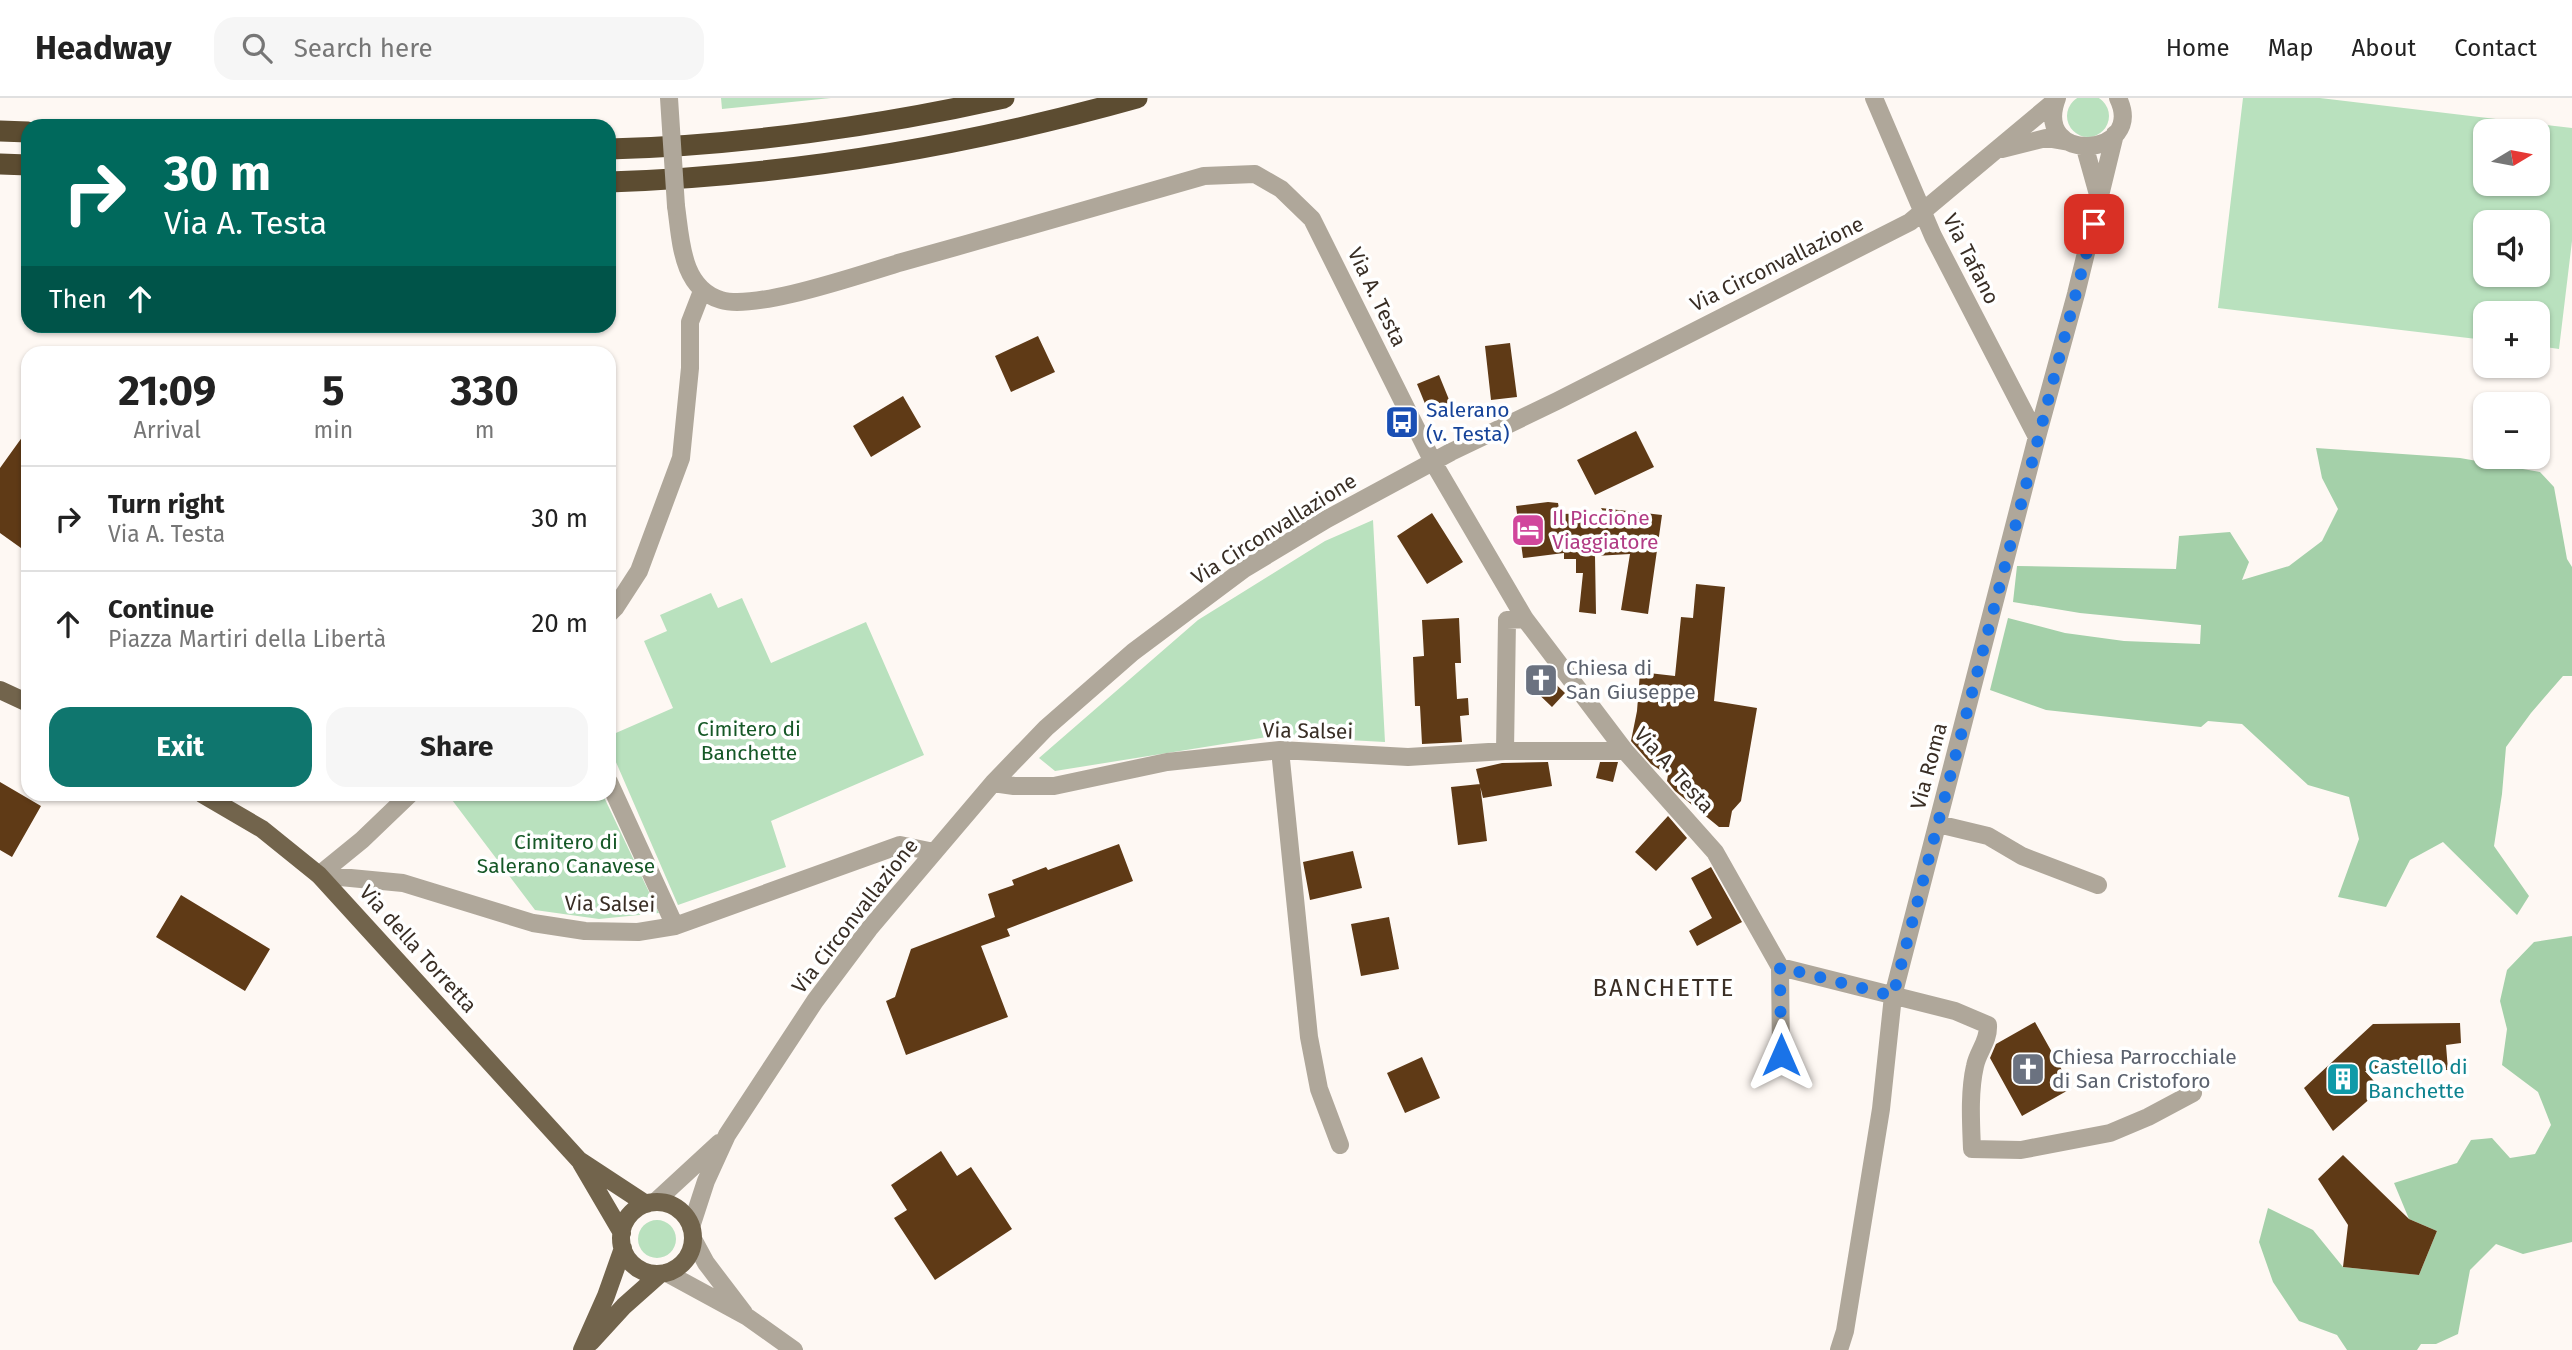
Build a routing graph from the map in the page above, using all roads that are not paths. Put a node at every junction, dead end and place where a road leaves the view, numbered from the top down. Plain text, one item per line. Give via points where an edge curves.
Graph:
1 (668, 98) edge
2 (1004, 98) edge
3 (1137, 98) edge
4 (1874, 98) edge
5 (2057, 99) edge
6 (2122, 103) edge
7 (0, 131) edge
8 (21, 132) edge
9 (2115, 134) junction
10 (2077, 145) junction
11 (616, 149) edge
12 (1999, 150) junction
13 (0, 164) edge
14 (21, 165) edge
15 (616, 181) edge
16 (2100, 201) junction
17 (1922, 212) junction
18 (702, 290) junction
19 (2037, 437) junction
20 (1433, 462) junction
21 (616, 606) edge
22 (1525, 619) junction
23 (0, 690) edge
24 (21, 700) edge
25 (1279, 750) junction
26 (1505, 751) junction
27 (1625, 751) junction
28 (993, 783) junction
29 (616, 797) edge
30 (214, 801) edge
31 (403, 801) edge
32 (1938, 824) junction
33 (934, 852) junction
34 (319, 875) junction
35 (2098, 885) dead end
36 (675, 926) junction
37 (1780, 967) junction
38 (1893, 996) junction
39 (1781, 1055) dead end
40 (2193, 1093) dead end
41 (727, 1135) junction
42 (1340, 1145) dead end
43 (579, 1160) junction
44 (651, 1203) junction
45 (692, 1233) junction
46 (622, 1240) junction
47 (664, 1274) junction
48 (746, 1316) junction
49 (583, 1350) edge
50 (794, 1350) edge
51 (1839, 1350) edge

1 - 18 street, bridge via 683,253
2 - 11 highway via 753,138
3 - 15 highway via 1017,129 909,150 754,171
4 - 17 street, Via Tafano
5 - 10 street via 2055,124 2060,134
5 - 12 street, Via Circonvallazione
6 - 9 street, Via Roma via 2121,124
7 - 8 highway
9 - 10 street via 2096,147
9 - 16 street, Via Roma
10 - 12 street, Via Circonvallazione via 2046,138
10 - 16 street
12 - 17 street, Via Circonvallazione
13 - 14 highway
16 - 19 street, Via Roma
17 - 19 street, Via Tafano
17 - 20 street, Via Circonvallazione via 1849,254
18 - 20 street, Via A. Testa via 722,301 771,298 1204,176 1255,174 1281,189 1312,219
18 - 21 street via 690,322 681,458 639,571
19 - 32 street, Via Roma
20 - 22 street, Via A. Testa
20 - 28 street, Via Circonvallazione via 1244,569 1133,652 1046,728
22 - 26 street via 1507,620
22 - 27 street, Via A. Testa
23 - 24 main road
25 - 26 street, Via Salsei via 1408,757
25 - 28 street, Via Salsei via 1167,762 1054,786
25 - 42 street via 1308,1037 1319,1088
26 - 27 street, Via Salsei
27 - 37 street, Via A. Testa via 1716,852
28 - 33 street, Via Circonvallazione
29 - 36 street
30 - 34 main road, Via della Torretta via 262,829
31 - 34 street
32 - 35 street via 1989,836 2022,856
32 - 38 street, Via Roma
33 - 36 street, Via Salsei via 900,845
33 - 41 street, Via Circonvallazione via 815,1001
34 - 36 street, Via Salsei via 403,883 533,923 585,931 638,932
34 - 43 main road, Via della Torretta
37 - 38 street
37 - 39 street
38 - 40 street via 1955,1011 1987,1025 1988,1037 1975,1067 1972,1149 2021,1150 2110,1133
38 - 51 street, Via Roma via 1881,1109
41 - 44 street, Via Circonvallazione
41 - 45 street, Via Circonvallazione via 706,1181
43 - 44 main road
43 - 46 main road
44 - 45 main road via 678,1209
44 - 46 main road via 626,1219
45 - 47 main road via 685,1262
45 - 48 street via 706,1263
46 - 47 main road via 631,1264 641,1271
46 - 49 main road via 606,1296
47 - 48 street
47 - 49 main road
48 - 50 street

